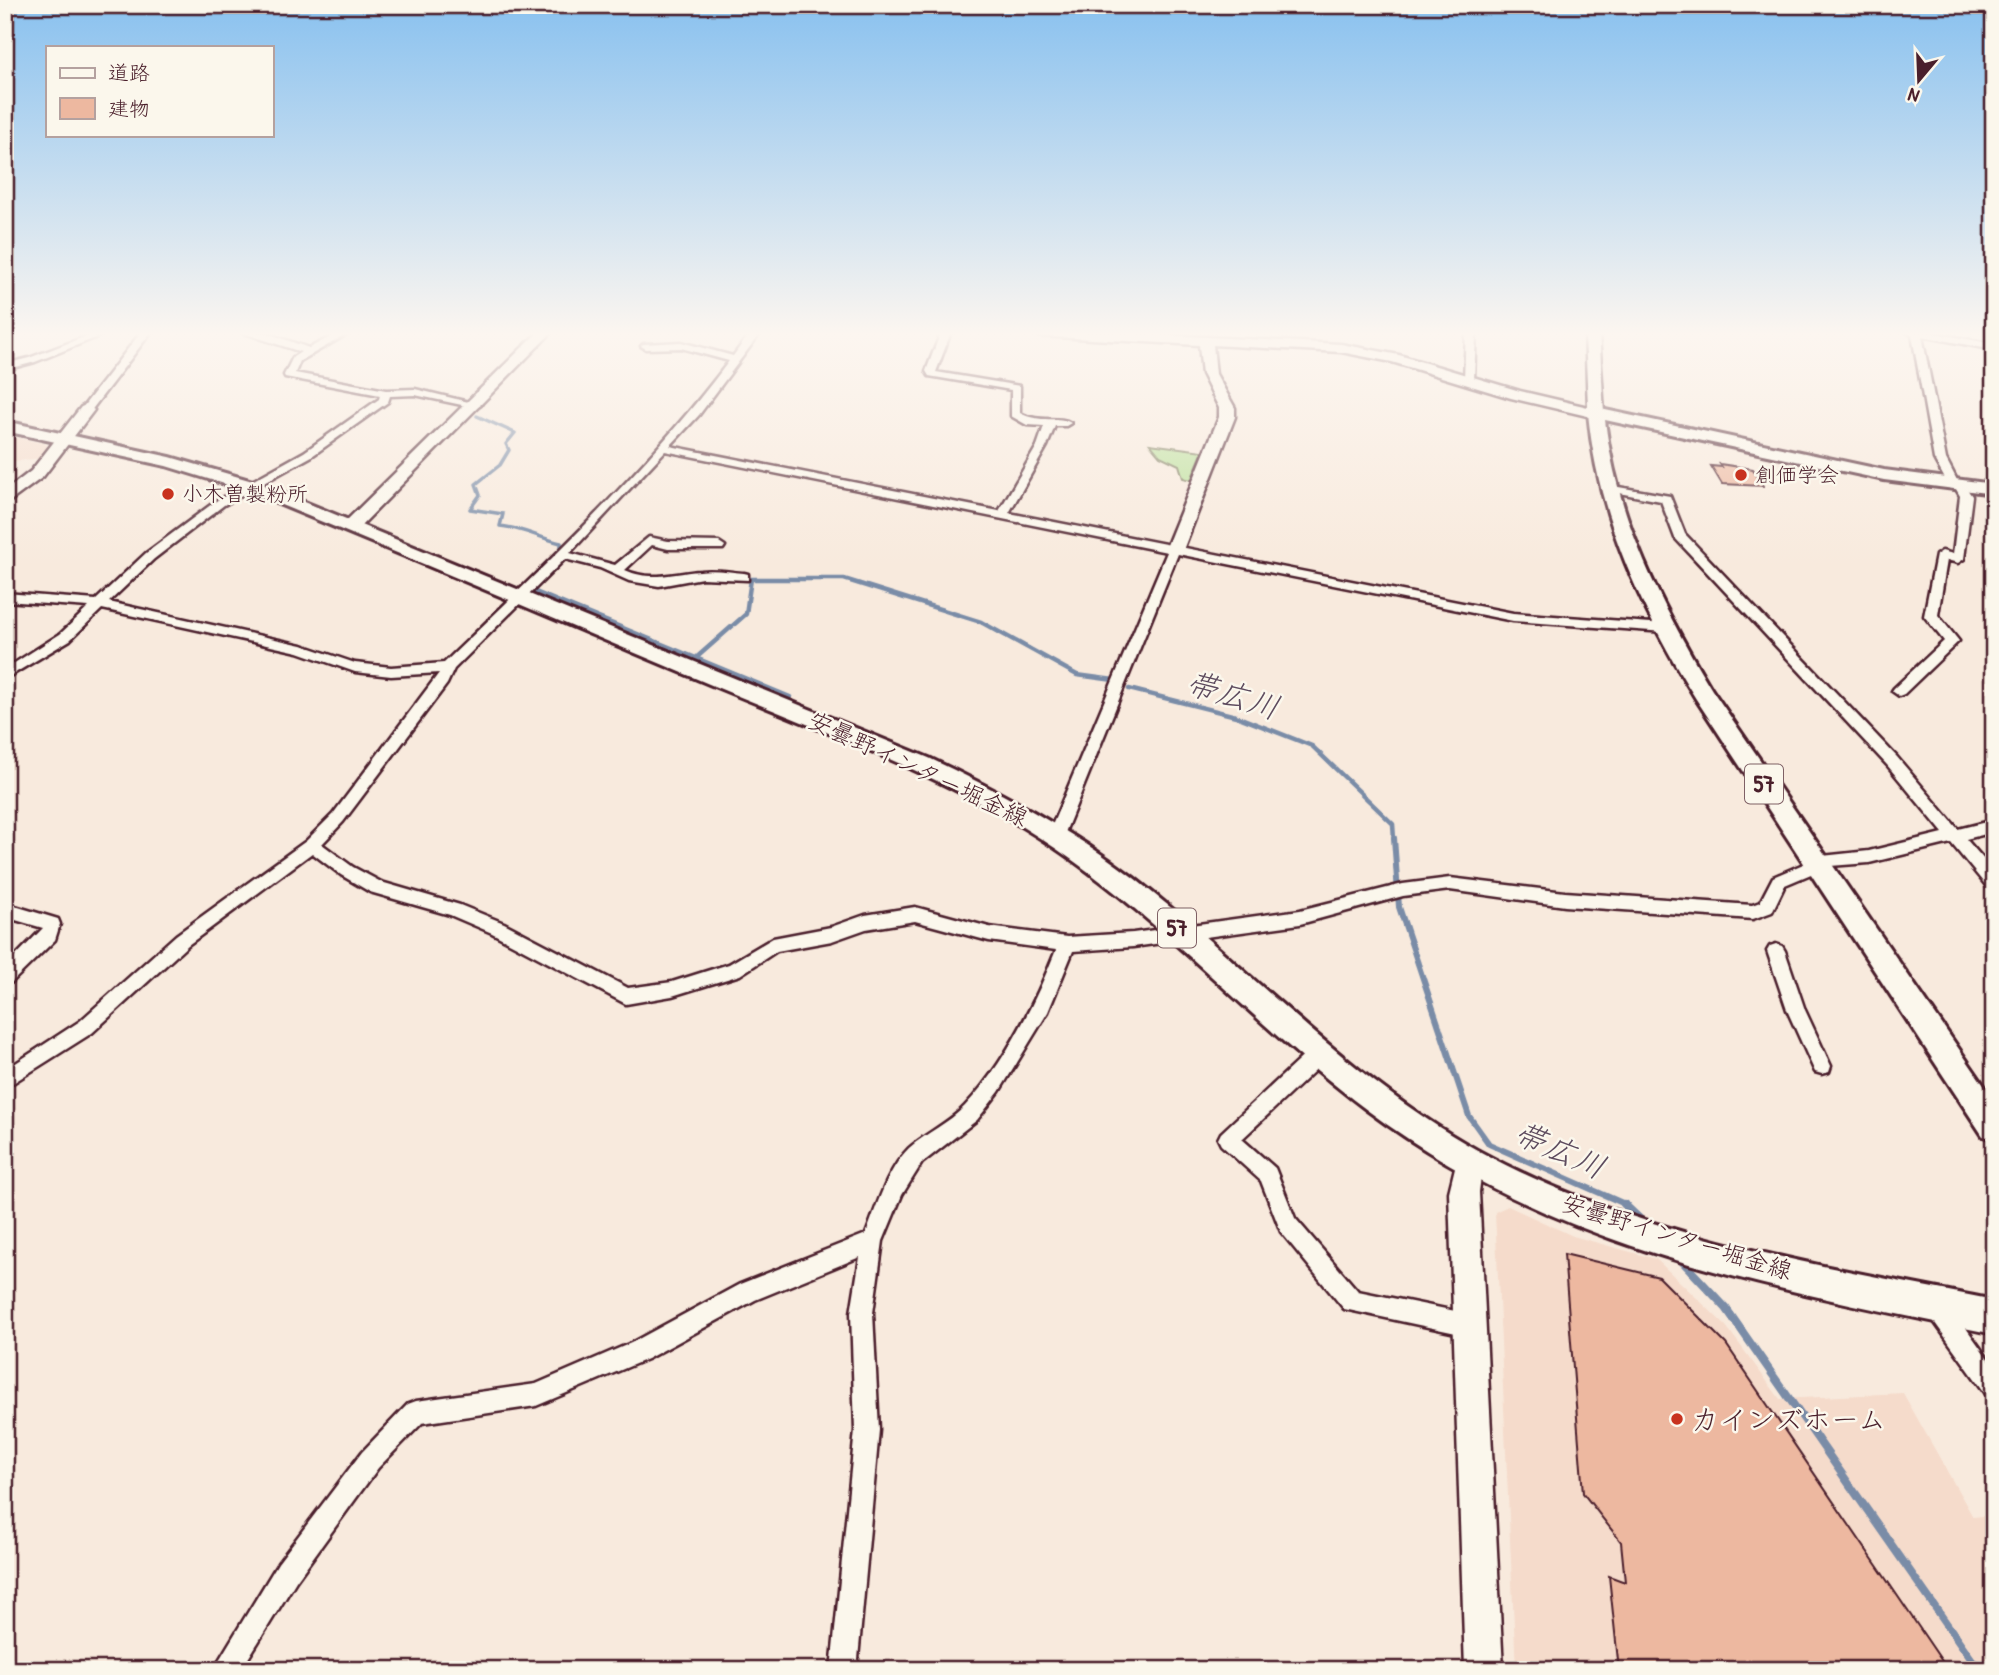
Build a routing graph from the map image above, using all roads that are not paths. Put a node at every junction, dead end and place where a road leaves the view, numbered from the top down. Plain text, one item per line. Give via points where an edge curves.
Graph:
1 (86, 410) edge
2 (370, 410) edge
3 (471, 410) edge
4 (697, 410) edge
5 (1016, 410) edge
6 (1227, 410) edge
7 (1580, 410) edge
8 (1596, 410) edge
9 (1930, 410) edge
10 (1596, 414) junction
11 (1051, 423) junction
12 (1066, 423) dead end
13 (5, 426) edge
14 (64, 439) junction
15 (661, 447) junction
16 (250, 486) junction
17 (1957, 486) junction
18 (1607, 488) junction
19 (1994, 489) edge
20 (5, 500) edge
21 (1002, 515) junction
22 (351, 526) junction
23 (719, 546) dead end
24 (1174, 550) junction
25 (562, 555) junction
26 (616, 571) junction
27 (744, 577) dead end
28 (518, 596) junction
29 (5, 597) edge
30 (98, 604) junction
31 (1665, 628) junction
32 (448, 667) junction
33 (5, 675) edge
34 (1899, 691) dead end
35 (1994, 825) edge
36 (1056, 835) junction
37 (1955, 836) junction
38 (312, 845) junction
39 (1819, 865) junction
40 (1994, 883) edge
41 (5, 910) edge
42 (1181, 931) junction
43 (1067, 944) junction
44 (1776, 951) dead end
45 (5, 978) edge
46 (1320, 1053) junction
47 (1822, 1066) dead end
48 (5, 1080) edge
49 (1994, 1126) edge
50 (1469, 1161) junction
51 (873, 1241) junction
52 (1936, 1305) junction
53 (1994, 1317) edge
54 (1470, 1325) junction
55 (1994, 1386) edge
56 (226, 1670) edge
57 (844, 1670) edge
58 (1484, 1670) edge

1 - 14 street
2 - 16 street
3 - 22 street
4 - 15 street
5 - 11 street via 1031,423
6 - 24 street
7 - 10 street
8 - 10 street
9 - 17 street via 1940,460
10 - 17 main road
10 - 18 main road, 57
11 - 12 street
11 - 21 street
13 - 14 main road, 安曇野インター堀金線 / 57
14 - 16 main road, 安曇野インター堀金線 / 57 via 170,462
14 - 20 street via 37,474
15 - 21 street
15 - 25 street
16 - 22 main road, 安曇野インター堀金線 / 57
16 - 30 street via 150,556
17 - 19 main road
17 - 34 street via 1966,496 1958,559 1942,555 1931,616 1952,641
18 - 31 main road, 57 via 1621,534
18 - 37 street via 1666,498 1679,535 1892,761
21 - 24 street
22 - 28 main road, 安曇野インター堀金線 / 57
23 - 26 street via 649,541
24 - 31 street via 1513,617
24 - 36 street
25 - 26 street
25 - 28 street
26 - 27 street via 659,582 702,574
28 - 32 street
28 - 36 main road, 安曇野インター堀金線 / 57 via 955,780
29 - 30 street
30 - 32 street via 302,649 371,672
30 - 33 street via 65,637
31 - 39 main road, 57
32 - 38 street via 338,818
35 - 37 street
36 - 42 main road, 安曇野インター堀金線 / 57
37 - 39 street
37 - 40 street
38 - 43 street via 376,887 498,928 626,996 672,989 734,970 773,945 915,914 989,934
38 - 48 street via 182,940 86,1027
39 - 42 street via 1779,881 1766,907 1753,912 1565,899 1450,884 1403,890 1300,917
39 - 49 main road, 57
41 - 45 street via 52,924 50,935
42 - 43 street via 1133,940
42 - 46 main road, 安曇野インター堀金線 / 57
43 - 51 street via 1042,1007 992,1086 970,1114 915,1156 894,1189
44 - 47 street via 1806,1039
46 - 50 main road, 安曇野インター堀金線 / 57 via 1375,1098
46 - 54 street via 1228,1139 1268,1175 1288,1225 1352,1301
50 - 52 main road, 安曇野インター堀金線 / 57 via 1569,1208 1636,1231
50 - 54 street via 1464,1192
51 - 56 street via 748,1292 639,1351 536,1395 416,1412 370,1460 287,1572
51 - 57 street via 862,1313 867,1430
52 - 53 main road, 安曇野インター堀金線 / 57
52 - 55 street
54 - 58 street

